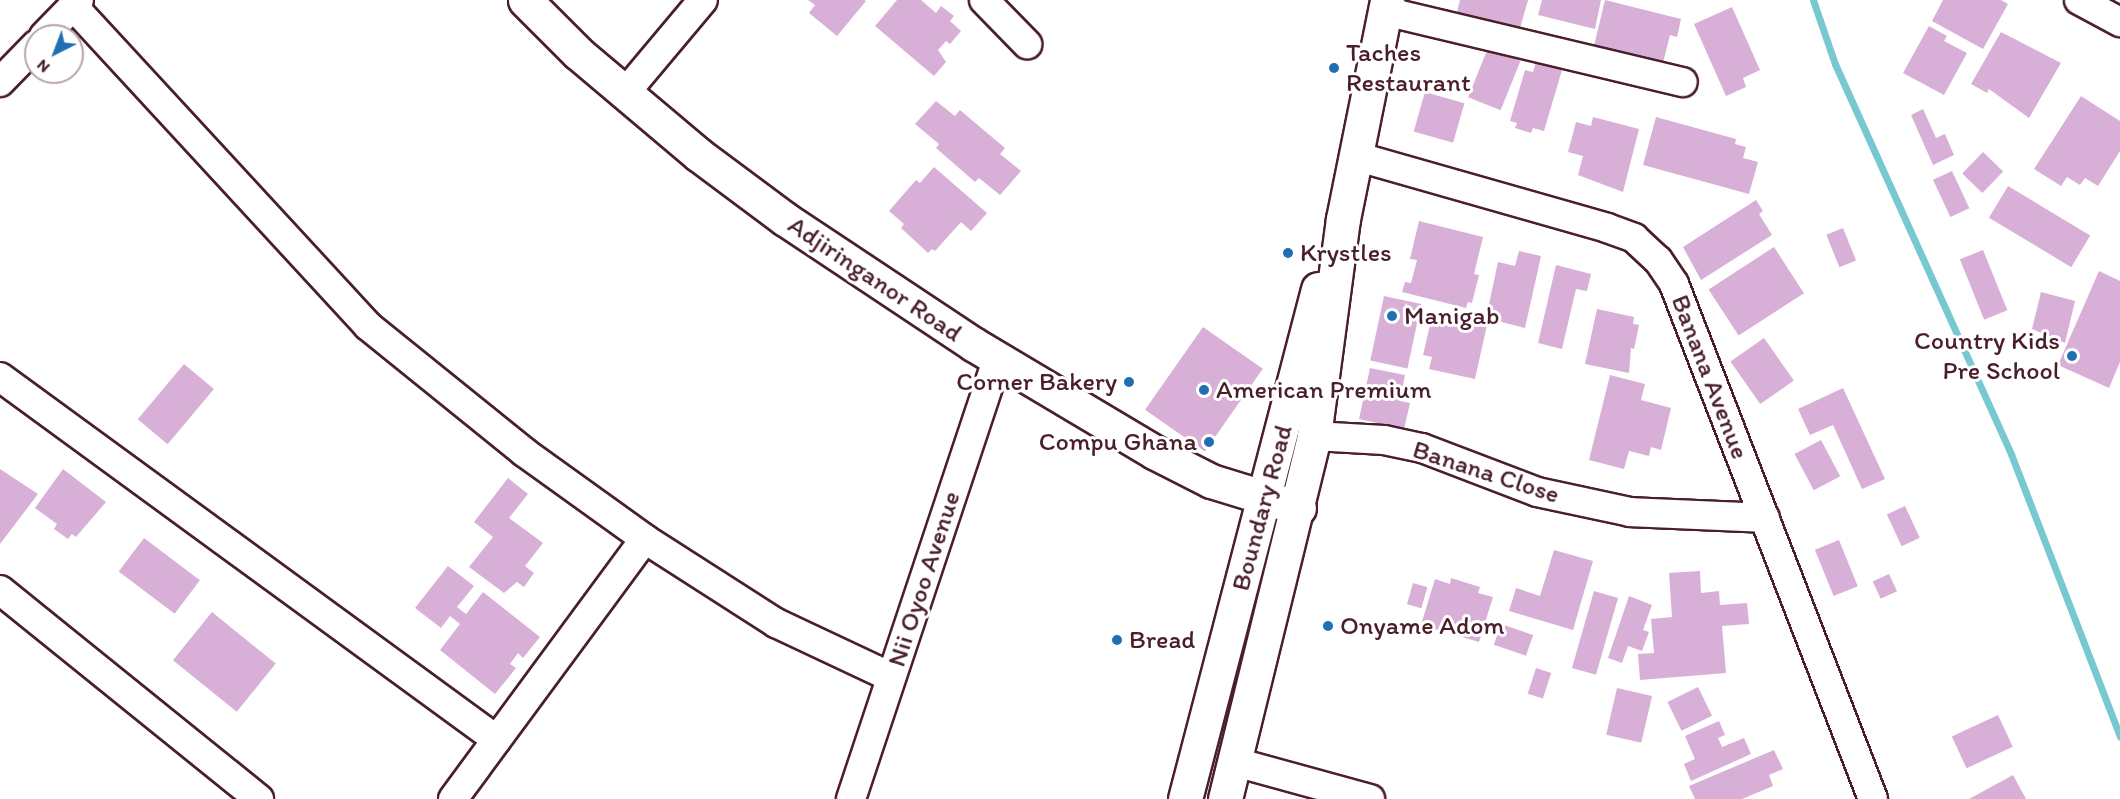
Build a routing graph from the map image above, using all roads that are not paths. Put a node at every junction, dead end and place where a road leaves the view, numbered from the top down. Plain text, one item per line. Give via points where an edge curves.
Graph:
1 (525, 0) edge
2 (703, 0) edge
3 (984, 0) edge
4 (2079, 0) edge
5 (76, 3) edge
6 (1386, 5) edge
7 (2120, 22) edge
8 (56, 24) edge
9 (1027, 44) dead end
10 (24, 57) edge
11 (0, 82) edge
12 (1683, 82) dead end
13 (625, 93) junction
14 (1355, 156) junction
15 (1343, 219) junction
16 (997, 360) junction
17 (0, 377) edge
18 (1314, 436) junction
19 (1265, 499) junction
20 (1299, 508) junction
21 (1765, 518) junction
22 (645, 539) junction
23 (0, 590) edge
24 (891, 677) junction
25 (497, 740) junction
26 (1235, 762) junction
27 (259, 799) edge
28 (453, 799) edge
29 (851, 799) edge
30 (1185, 799) edge
31 (1225, 799) edge
32 (1370, 799) edge
33 (1873, 799) edge

1 - 13 main road, Adjiringanor Road
2 - 13 street
3 - 9 street
4 - 7 street
5 - 8 street
5 - 22 street via 368,326 524,452
6 - 12 street
6 - 14 main road, Boundary Road
10 - 11 street
13 - 16 main road, Adjiringanor Road via 785,219
14 - 15 main road, Boundary Road
14 - 21 street, Banana Avenue via 1634,238 1658,260 1674,284
15 - 18 main road, Boundary Road via 1339,274
15 - 19 main road, Boundary Road via 1322,273
16 - 19 main road, Adjiringanor Road via 1154,452 1211,481
16 - 24 street, Nii Oyoo Avenue
17 - 25 street
18 - 20 main road, Boundary Road
18 - 21 street, Banana Close via 1384,440 1422,448 1537,492 1629,512
19 - 20 main road, Adjiringanor Road
19 - 30 main road, Boundary Road
20 - 26 main road, Boundary Road
21 - 33 street, Banana Avenue
22 - 24 street via 776,623
22 - 25 street
23 - 27 street
24 - 29 street, Nii Oyoo Avenue
25 - 28 street
26 - 31 main road, Boundary Road
26 - 32 street

